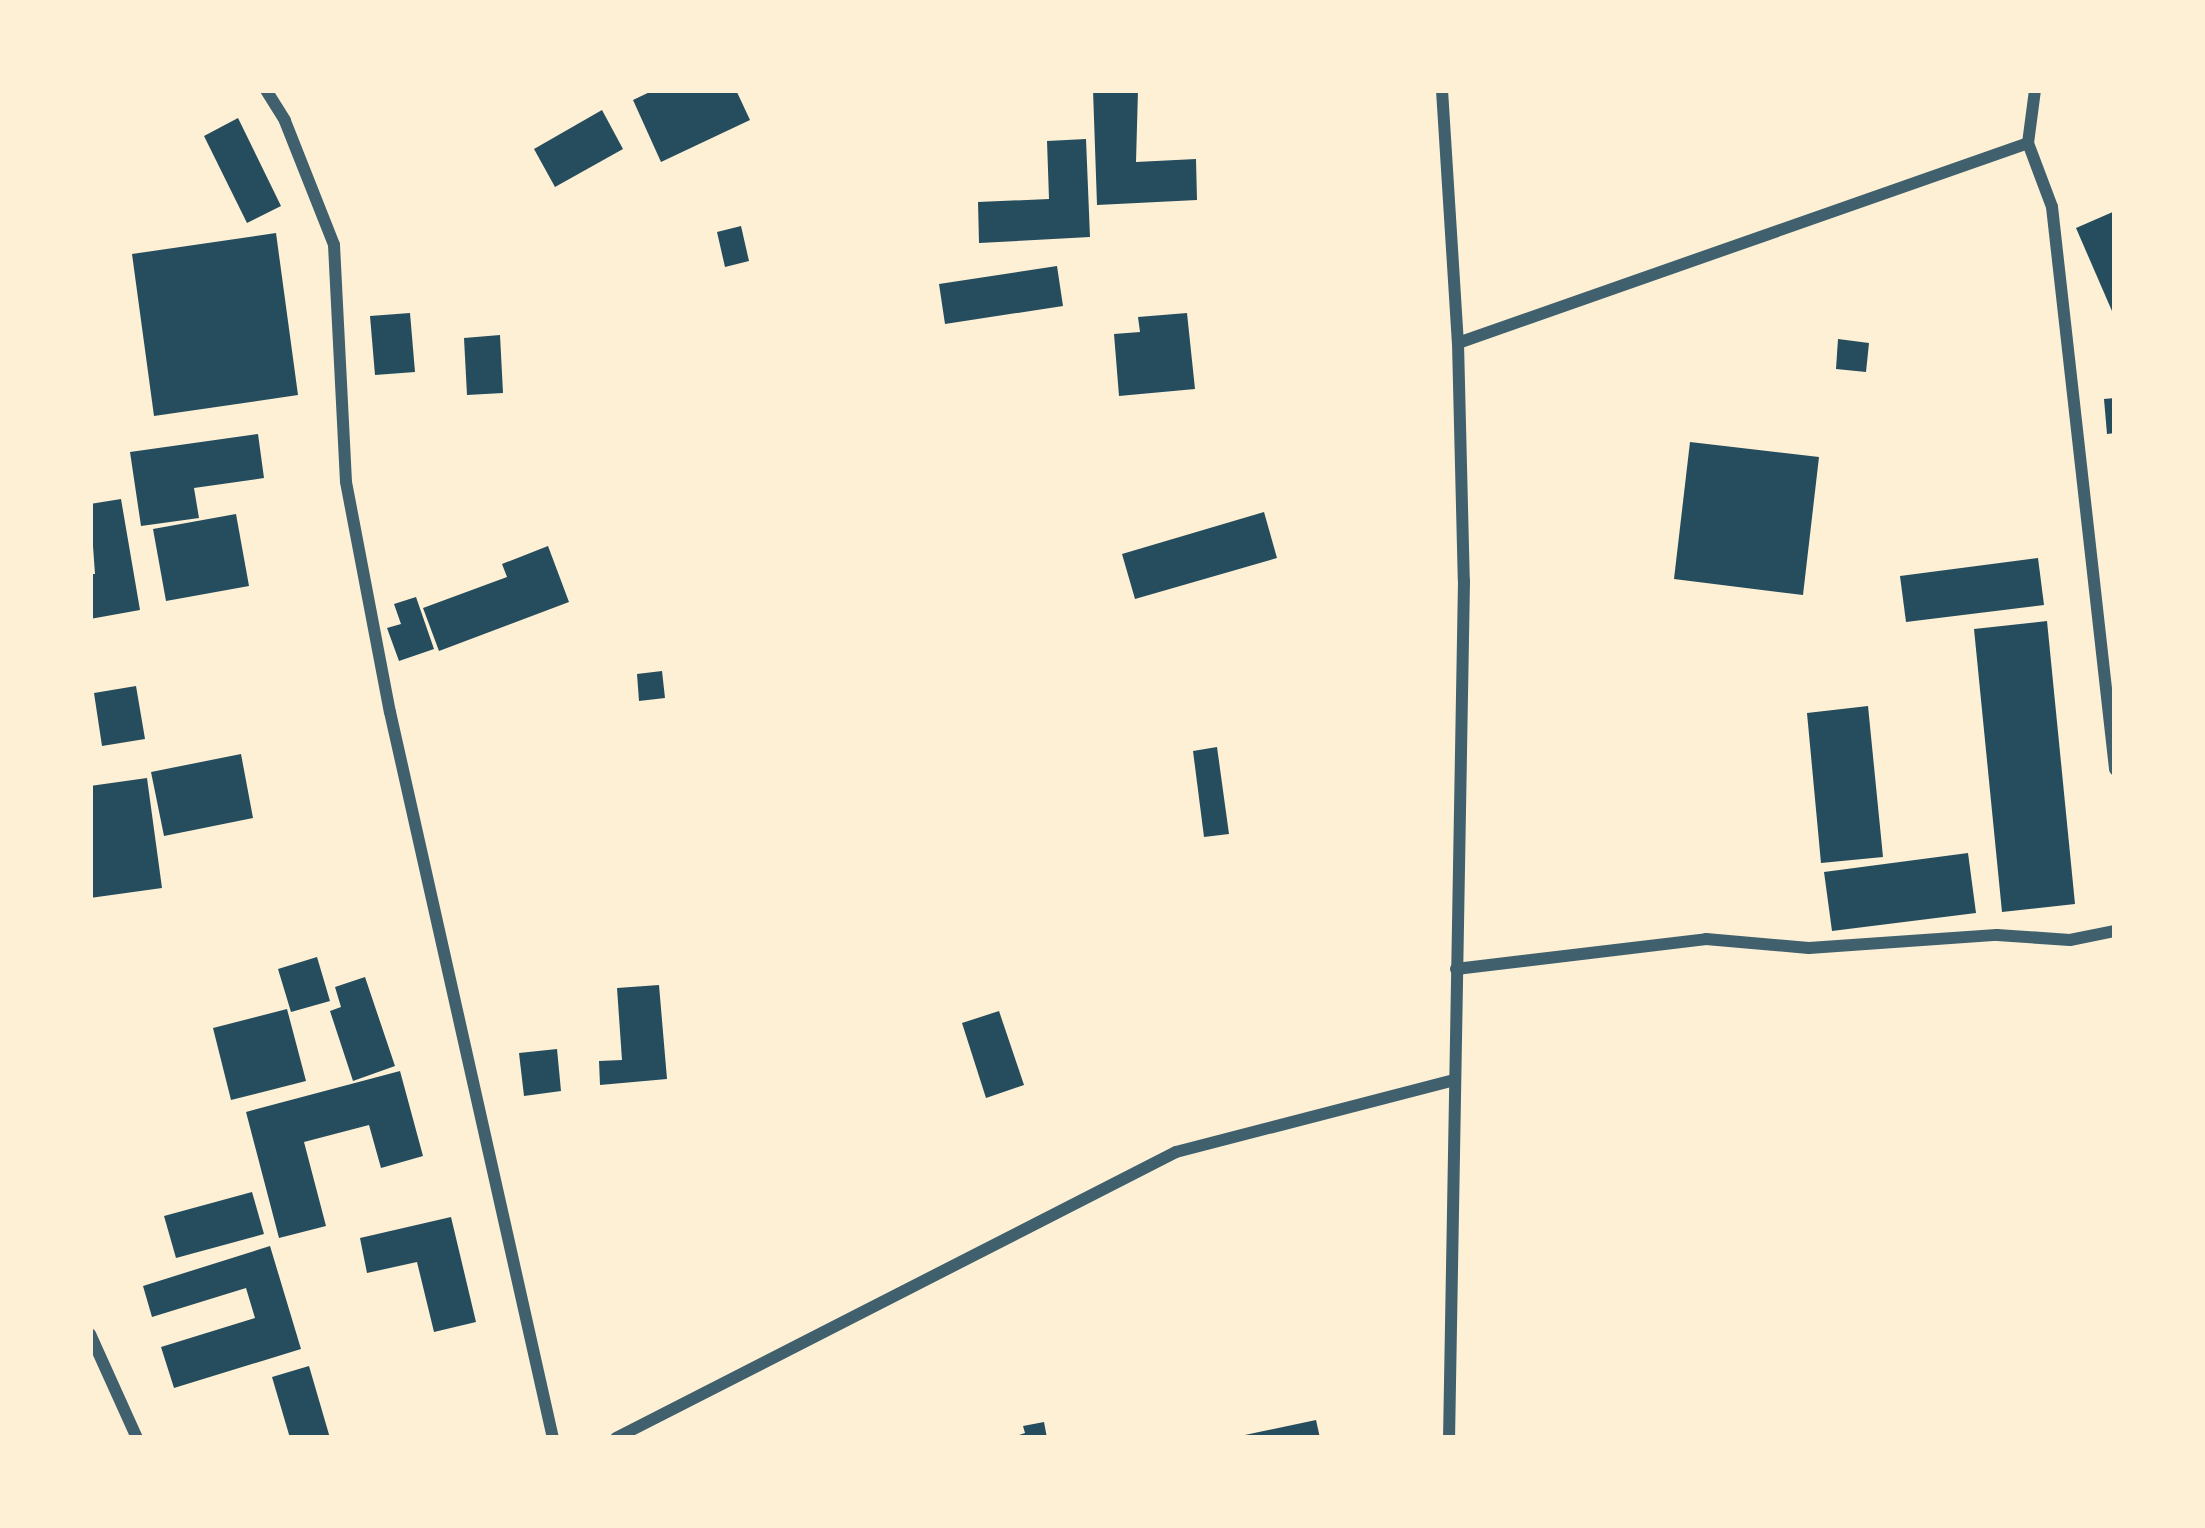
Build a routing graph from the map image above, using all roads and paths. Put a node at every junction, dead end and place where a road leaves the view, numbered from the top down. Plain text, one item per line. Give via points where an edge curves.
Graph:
1 (266, 90) edge
2 (1442, 90) edge
3 (2040, 92) edge
4 (2028, 143) junction
5 (1458, 343) junction
6 (2115, 770) edge
7 (2115, 931) edge
8 (1456, 969) junction
9 (1454, 1080) junction
10 (90, 1334) edge
11 (137, 1438) edge
12 (554, 1438) edge
13 (616, 1438) edge
14 (1448, 1438) edge

1 - 12 street via 334,245 350,505
2 - 5 street
3 - 4 street
4 - 5 street
4 - 6 street via 2052,207
5 - 8 street via 1464,581
7 - 8 street via 2070,940 1997,935 1809,948 1706,939
8 - 9 street
9 - 13 street via 1176,1152
9 - 14 street
10 - 11 street

